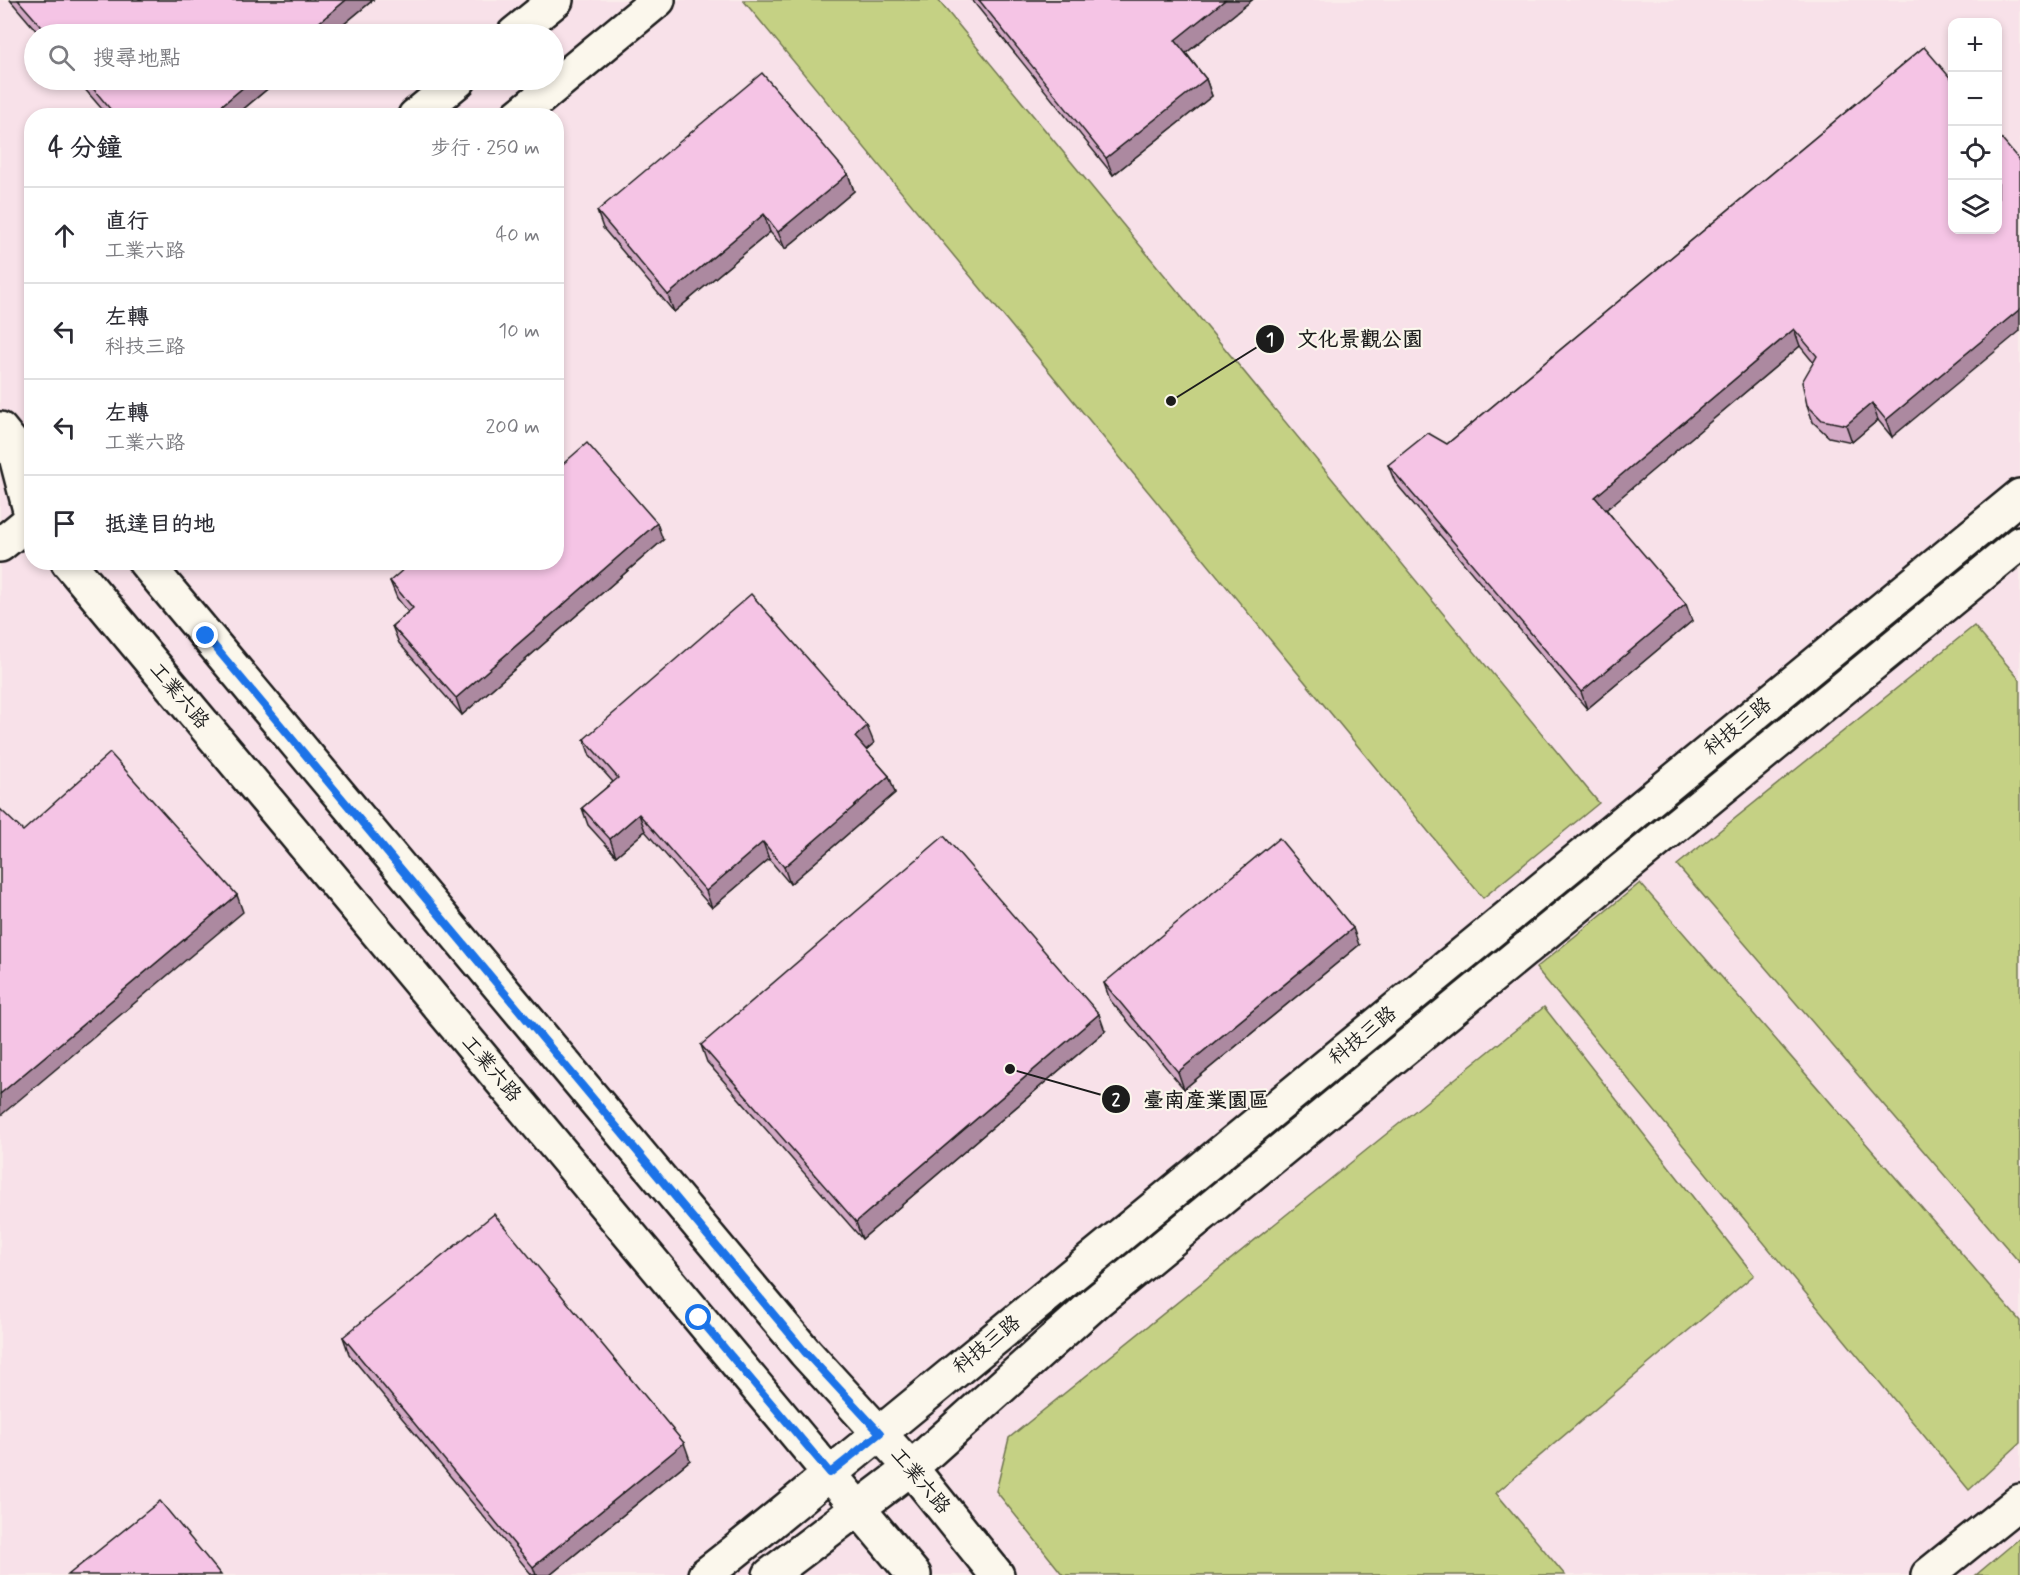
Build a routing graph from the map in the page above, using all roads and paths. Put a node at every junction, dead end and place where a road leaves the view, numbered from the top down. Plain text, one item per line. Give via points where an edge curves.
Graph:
1 (556, 0) edge
2 (657, 0) edge
3 (526, 24) edge
4 (564, 78) edge
5 (447, 90) edge
6 (549, 90) edge
7 (425, 108) edge
8 (528, 108) edge
9 (11, 440) edge
10 (24, 488) edge
11 (2020, 496) edge
12 (24, 524) edge
13 (2020, 543) edge
14 (0, 544) edge
15 (75, 570) edge
16 (152, 570) edge
17 (880, 1433) junction
18 (911, 1468) junction
19 (830, 1473) junction
20 (2020, 1501) edge
21 (859, 1508) junction
22 (705, 1575) edge
23 (770, 1575) edge
24 (914, 1575) edge
25 (997, 1575) edge
26 (1928, 1575) edge

1 - 3 street
2 - 4 street
5 - 7 street
6 - 8 street
9 - 10 street
11 - 17 street, 科技三路
12 - 14 street
13 - 18 street, 科技三路 via 1096,1302
15 - 19 street, 工業六路
16 - 17 street, 工業六路 via 805,1352
17 - 18 street, 工業六路
17 - 19 street, 科技三路
18 - 21 street, 科技三路
18 - 25 street, 工業六路
19 - 21 street, 工業六路
19 - 22 street, 科技三路
20 - 26 street
21 - 23 street, 科技三路
21 - 24 street, 工業六路

